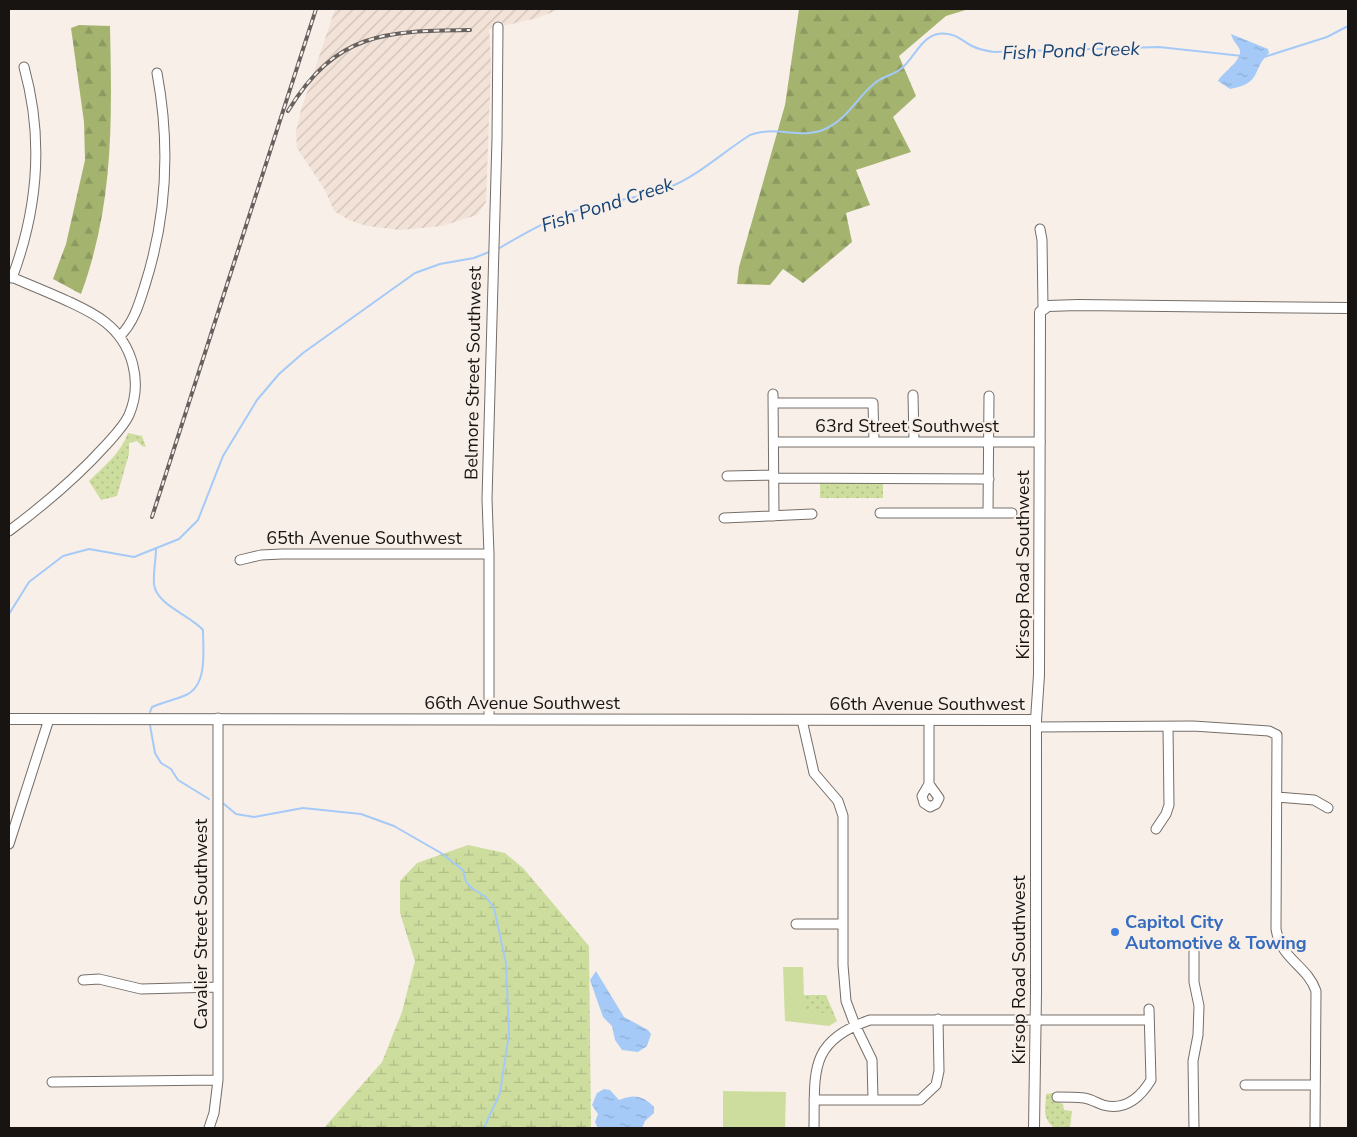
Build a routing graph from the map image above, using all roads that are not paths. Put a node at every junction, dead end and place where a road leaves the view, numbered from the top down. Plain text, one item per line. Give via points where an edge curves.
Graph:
1 (498, 27) dead end
2 (24, 68) dead end
3 (157, 73) dead end
4 (1040, 229) dead end
5 (10, 277) edge
6 (1043, 308) junction
7 (1348, 308) edge
8 (120, 336) junction
9 (773, 394) dead end
10 (914, 395) dead end
11 (989, 396) dead end
12 (773, 403) junction
13 (774, 442) junction
14 (874, 442) junction
15 (914, 442) junction
16 (989, 442) junction
17 (1040, 442) junction
18 (728, 476) dead end
19 (774, 477) junction
20 (989, 479) junction
21 (880, 513) dead end
22 (988, 513) junction
23 (1012, 513) dead end
24 (812, 514) dead end
25 (774, 516) junction
26 (724, 518) dead end
27 (9, 531) edge
28 (490, 554) junction
29 (240, 560) dead end
30 (9, 718) edge
31 (218, 718) junction
32 (49, 719) junction
33 (489, 719) junction
34 (802, 720) junction
35 (929, 720) junction
36 (1036, 724) junction
37 (1168, 727) junction
38 (929, 784) dead end
39 (1277, 797) junction
40 (1328, 808) dead end
41 (1156, 829) dead end
42 (9, 844) edge
43 (796, 924) dead end
44 (843, 924) junction
45 (1194, 952) dead end
46 (83, 980) dead end
47 (217, 987) junction
48 (1149, 1009) dead end
49 (938, 1019) junction
50 (1036, 1019) junction
51 (1149, 1020) junction
52 (854, 1025) junction
53 (218, 1080) junction
54 (52, 1082) dead end
55 (1245, 1085) dead end
56 (1315, 1085) junction
57 (1057, 1097) dead end
58 (873, 1099) junction
59 (814, 1100) junction
60 (209, 1128) edge
61 (814, 1128) edge
62 (1034, 1128) edge
63 (1194, 1128) edge
64 (1315, 1128) edge

1 - 28 street, Belmore Street Southwest via 487,490
2 - 5 street via 35,123 36,168 32,211
3 - 8 street via 166,144 161,215 141,299 131,323
4 - 6 street
5 - 8 street via 99,318
6 - 7 street via 1078,305
6 - 17 street, Kirsop Road Southwest via 1040,316
8 - 27 street via 130,353 135,378 134,399 126,421 77,476
9 - 12 street
10 - 15 street
11 - 16 street
12 - 13 street
12 - 14 street via 873,403
13 - 14 street, 63rd Street Southwest
13 - 19 street
14 - 15 street, 63rd Street Southwest
15 - 16 street, 63rd Street Southwest
16 - 17 street, 63rd Street Southwest
16 - 20 street
17 - 36 street, Kirsop Road Southwest
18 - 19 street
19 - 20 street
19 - 25 street
20 - 22 street
21 - 22 street
22 - 23 street
24 - 25 street
25 - 26 street
28 - 29 street, 65th Avenue Southwest via 282,554
28 - 33 street, Belmore Street Southwest
30 - 32 street, 66th Avenue Southwest
31 - 32 street, 66th Avenue Southwest
31 - 33 street, 66th Avenue Southwest
31 - 47 street, Cavalier Street Southwest
32 - 42 street
33 - 34 street, 66th Avenue Southwest
34 - 35 street, 66th Avenue Southwest
34 - 44 street via 814,773 838,801 843,816
35 - 36 street, 66th Avenue Southwest
35 - 38 street
36 - 37 street, 66th Avenue Southwest
36 - 50 street, Kirsop Road Southwest
37 - 39 street, 66th Avenue Southwest via 1275,733 1278,739
37 - 41 street via 1169,804
39 - 40 street via 1314,800
39 - 56 street via 1276,929 1288,965 1311,980 1316,991
43 - 44 street
44 - 52 street via 846,1001
45 - 63 street via 1198,1006 1198,1035 1193,1061
46 - 47 street via 100,979 141,989
47 - 53 street, Cavalier Street Southwest
48 - 51 street
49 - 50 street
49 - 52 street via 870,1020
49 - 58 street via 939,1071 936,1085 920,1100
50 - 51 street
50 - 62 street, Kirsop Road Southwest
51 - 57 street via 1151,1080 1129,1104 1106,1106 1085,1098
52 - 58 street via 872,1060
52 - 59 street via 827,1044 816,1064
53 - 54 street
53 - 60 street, Cavalier Street Southwest
55 - 56 street
56 - 64 street
58 - 59 street
59 - 61 street

